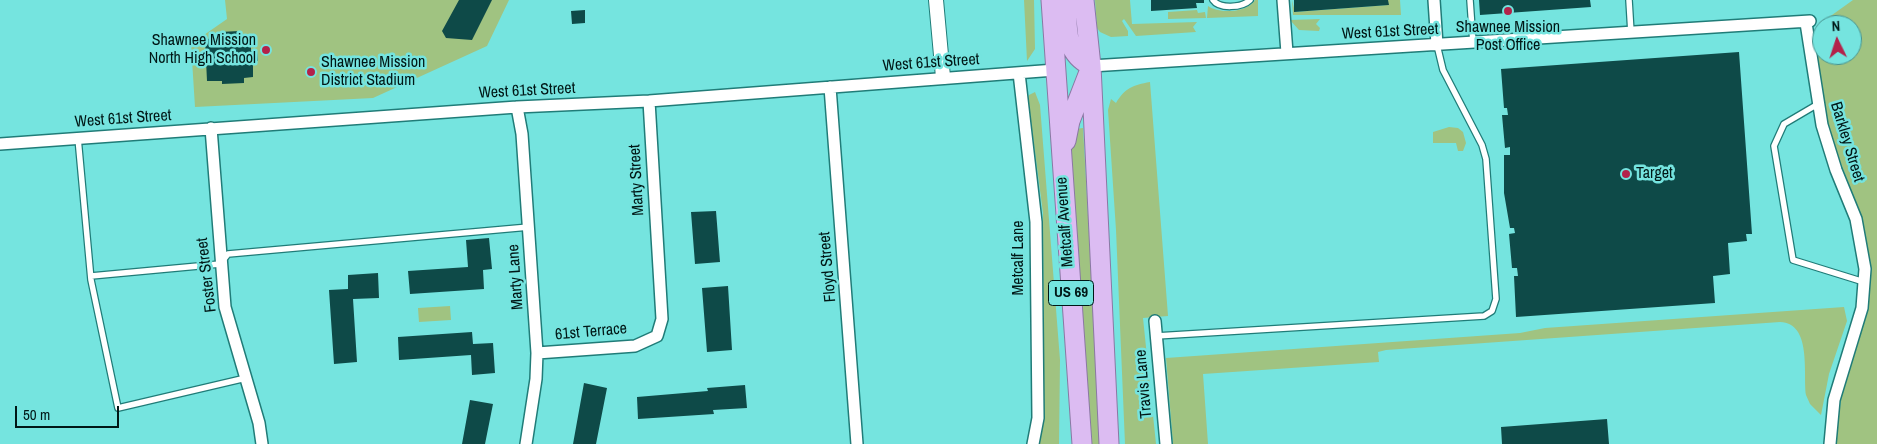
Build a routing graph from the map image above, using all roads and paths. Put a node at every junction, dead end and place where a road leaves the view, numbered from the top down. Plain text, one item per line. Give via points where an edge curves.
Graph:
1 (936, 0) edge
2 (1051, 0) edge
3 (1066, 0) edge
4 (1084, 0) edge
5 (1212, 0) edge
6 (1250, 0) edge
7 (1283, 0) edge
8 (1434, 0) edge
9 (1470, 0) edge
10 (1629, 0) edge
11 (1808, 22) joint
12 (1631, 32) junction
13 (1473, 43) junction
14 (1437, 45) junction
15 (1287, 53) junction
16 (1091, 66) junction
17 (1056, 70) junction
18 (1019, 73) junction
19 (943, 77) junction
20 (830, 87) junction
21 (649, 101) junction
22 (1818, 104) junction
23 (517, 107) junction
24 (211, 128) junction
25 (78, 138) junction
26 (0, 144) edge
27 (1061, 168) junction
28 (529, 227) junction
29 (658, 257) joint
30 (220, 264) junction
31 (91, 276) junction
32 (1865, 282) junction
33 (1155, 321) dead end
34 (1156, 336) junction
35 (537, 353) junction
36 (246, 378) junction
37 (1081, 419) junction
38 (262, 444) edge
39 (526, 444) edge
40 (857, 444) edge
41 (1033, 444) edge
42 (1072, 444) edge
43 (1082, 444) edge
44 (1109, 444) edge
45 (1166, 444) edge
46 (1830, 444) edge

1 - 19 street
2 - 17 highway, Metcalf Avenue / US 69
3 - 16 highway via 1070,46 1078,60
4 - 16 highway, Metcalf Avenue / US 69
5 - 6 lane via 1220,5 1233,6
7 - 15 street
8 - 14 street
9 - 13 lane
10 - 12 lane
11 - 12 street, West 61st Street
11 - 22 street, Barkley Street
12 - 13 street, West 61st Street
13 - 14 street, West 61st Street
14 - 15 street, West 61st Street
14 - 34 lane via 1443,70 1486,159 1496,299 1492,311 1484,316
15 - 16 street, West 61st Street
16 - 27 highway via 1070,121
16 - 44 highway, Metcalf Avenue / US 69
17 - 18 street, West 61st Street
17 - 27 highway, Metcalf Avenue / US 69
18 - 19 street, West 61st Street
18 - 41 street, Metcalf Lane via 1036,222 1038,418
19 - 20 street, West 61st Street
20 - 21 street, West 61st Street
20 - 40 street, Floyd Street
21 - 23 street, West 61st Street
21 - 29 street, Marty Street
22 - 32 street, Barkley Street via 1831,154 1856,219 1864,255
22 - 32 lane via 1784,124 1774,146 1793,260
23 - 24 street, West 61st Street
23 - 28 street, Marty Lane
24 - 25 street, West 61st Street
24 - 30 street, Foster Street
25 - 26 street, West 61st Street
25 - 31 lane
27 - 37 highway, Metcalf Avenue / US 69
28 - 30 lane via 228,254
28 - 35 street, Marty Lane
29 - 35 street, 61st Terrace via 662,319 657,336 635,346
30 - 31 lane
30 - 36 street, Foster Street via 224,306
31 - 36 lane via 118,408
32 - 46 street, Barkley Street via 1860,316 1834,400
33 - 34 street, Travis Lane
34 - 45 street, Travis Lane
35 - 39 street, Marty Lane
36 - 38 street, Foster Street
37 - 42 highway, US 69
37 - 43 highway, Metcalf Avenue

